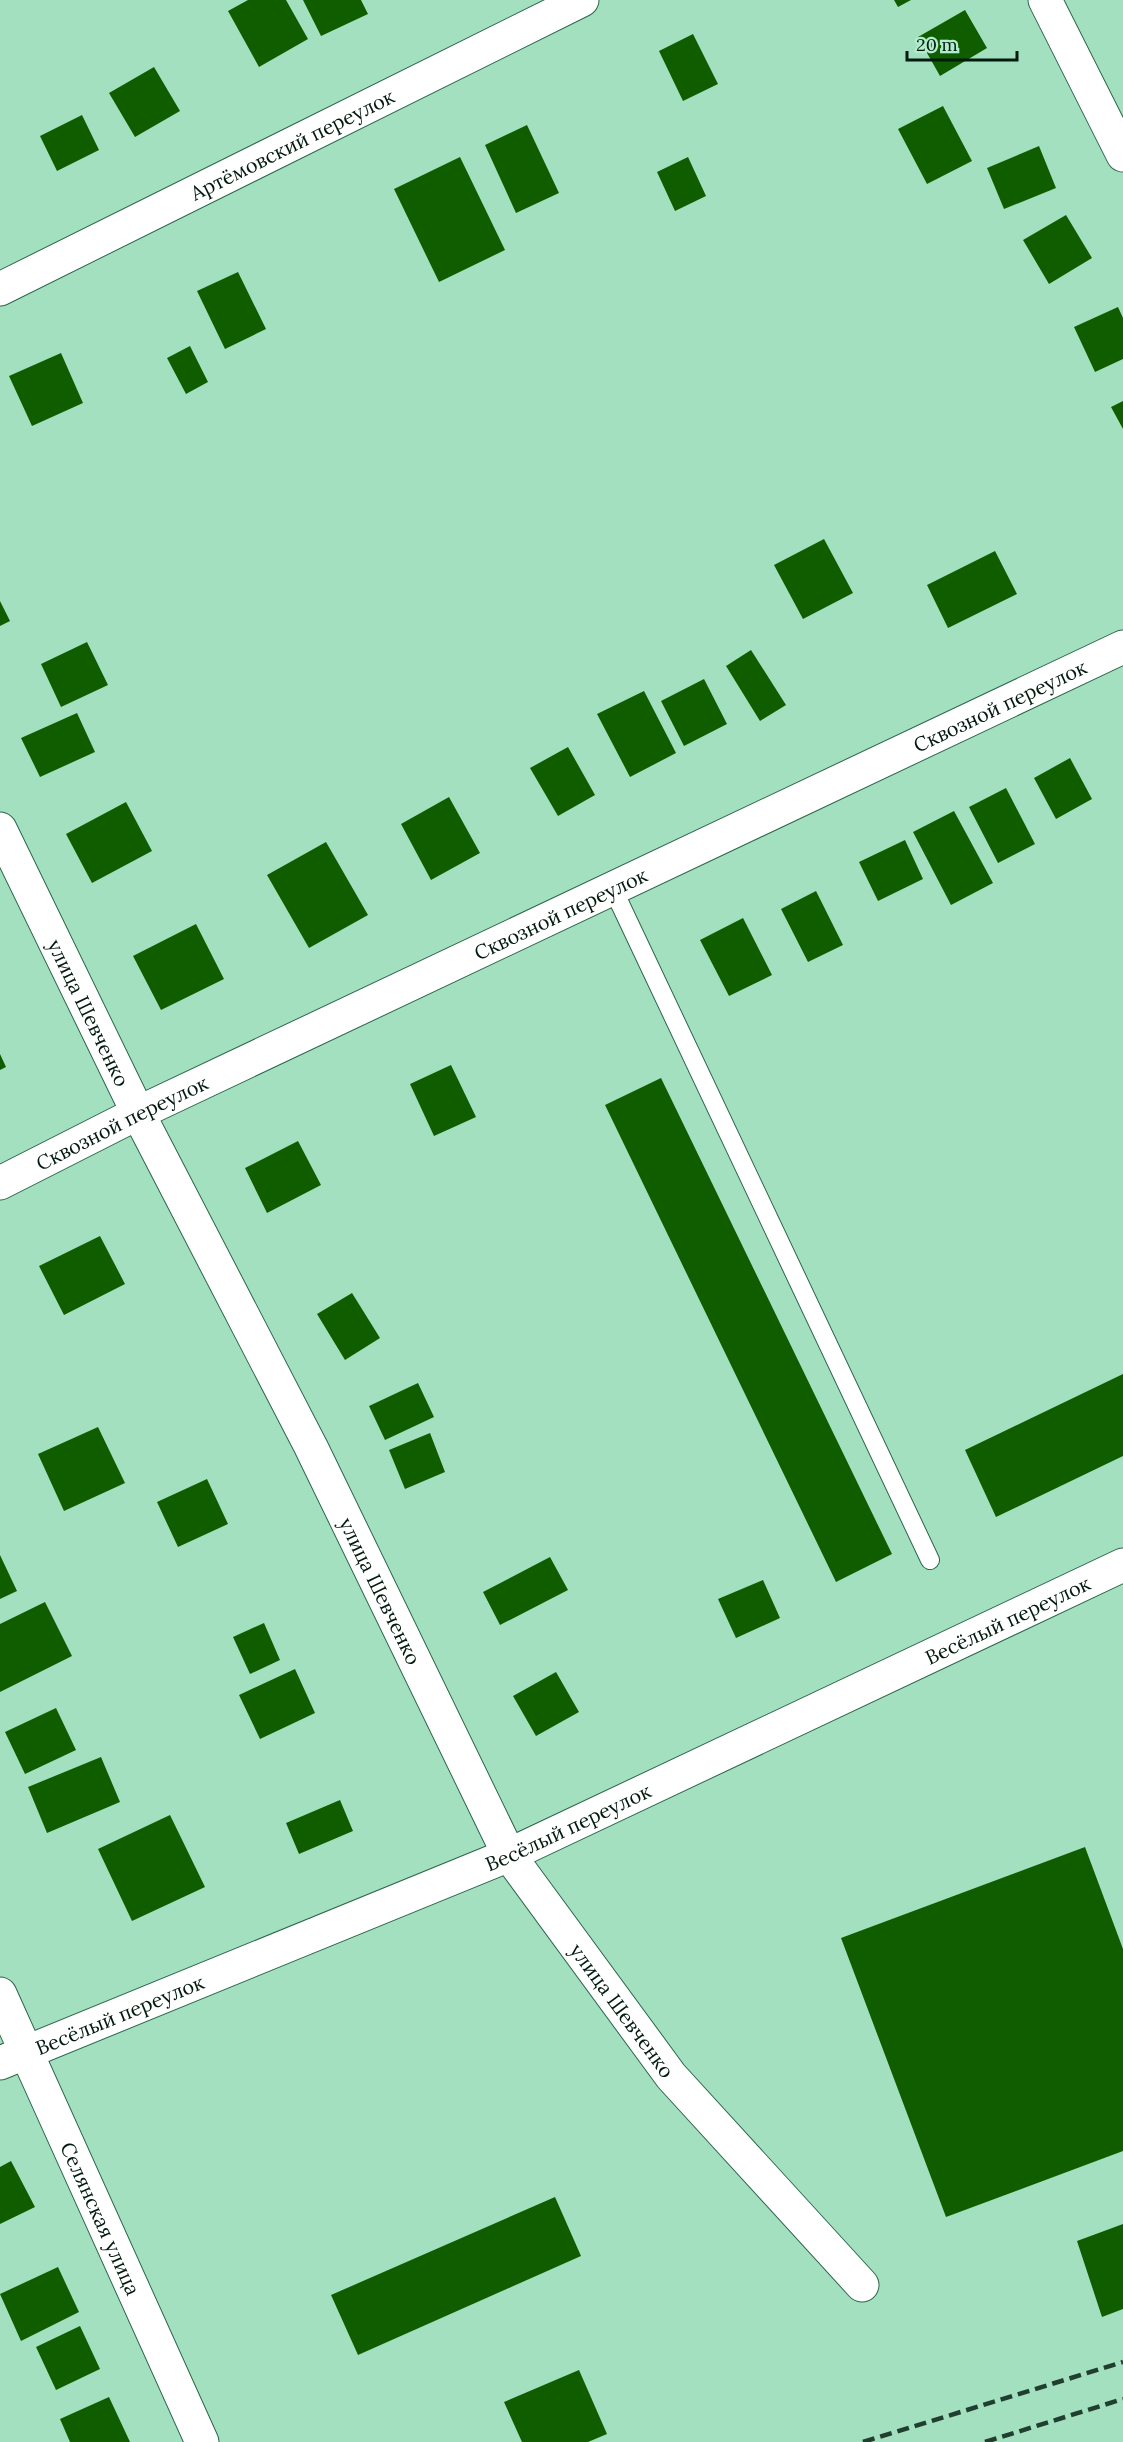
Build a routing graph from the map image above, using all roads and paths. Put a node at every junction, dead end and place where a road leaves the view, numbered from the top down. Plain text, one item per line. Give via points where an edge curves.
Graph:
1 (582, 0) edge
2 (1045, 0) edge
3 (1123, 155) edge
4 (0, 289) edge
5 (1123, 647) edge
6 (0, 829) edge
7 (613, 889) junction
8 (138, 1113) junction
9 (0, 1183) edge
10 (930, 1560) dead end
11 (1123, 1565) edge
12 (510, 1855) junction
13 (0, 1994) edge
14 (12, 2057) edge
15 (862, 2285) dead end
16 (202, 2442) edge

1 - 4 street, Артёмовский переулок
2 - 3 street
5 - 7 street, Сквозной переулок
6 - 8 street, улица Шевченко
7 - 8 street, Сквозной переулок
7 - 10 lane
8 - 9 street, Сквозной переулок
8 - 12 street, улица Шевченко via 310,1447
11 - 12 street, Весёлый переулок
12 - 14 street, Весёлый переулок
12 - 15 street, улица Шевченко via 671,2076
13 - 14 street, Селянская улица
14 - 16 street, Селянская улица

